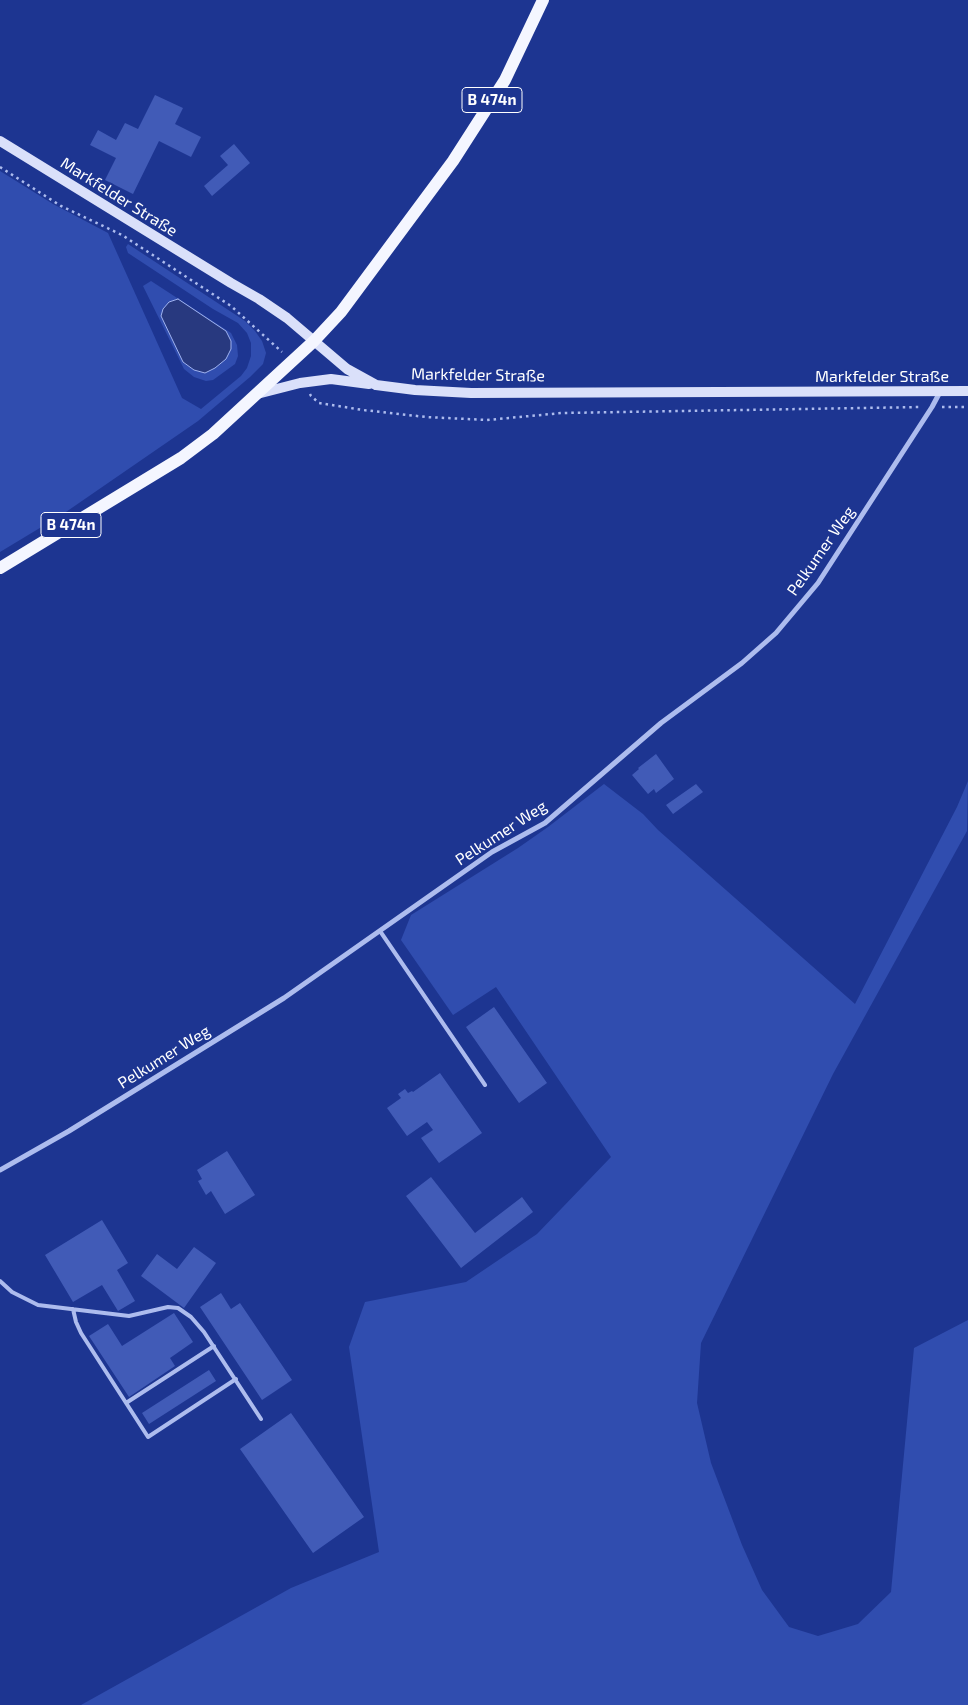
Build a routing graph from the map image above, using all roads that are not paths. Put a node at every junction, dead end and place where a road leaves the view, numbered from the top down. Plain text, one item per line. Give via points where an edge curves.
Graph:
1 (543, 0) edge
2 (0, 141) edge
3 (314, 341) junction
4 (376, 385) junction
5 (968, 391) edge
6 (940, 392) junction
7 (257, 394) junction
8 (0, 568) edge
9 (380, 931) junction
10 (485, 1085) dead end
11 (0, 1170) edge
12 (0, 1282) edge
13 (73, 1309) junction
14 (214, 1346) junction
15 (236, 1380) junction
16 (126, 1403) junction
17 (262, 1419) dead end

1 - 3 main road, B 474n via 505,80 453,161 341,312
2 - 3 street, Markfelder Straße via 260,298
3 - 4 street, Markfelder Straße via 347,369
3 - 7 main road, B 474n
4 - 6 street, Markfelder Straße via 471,393
4 - 7 street via 330,378
5 - 6 street, Markfelder Straße
6 - 9 street, Pelkumer Weg via 818,583 776,633 742,663 661,723 545,823 492,852
7 - 8 main road, B 474n via 213,434 180,458
9 - 10 lane
9 - 11 street, Pelkumer Weg via 284,998
12 - 13 lane via 38,1305
13 - 14 lane via 129,1316 175,1307 191,1317
13 - 16 lane via 77,1325
14 - 15 lane
14 - 16 lane
15 - 16 lane via 148,1437
15 - 17 lane

